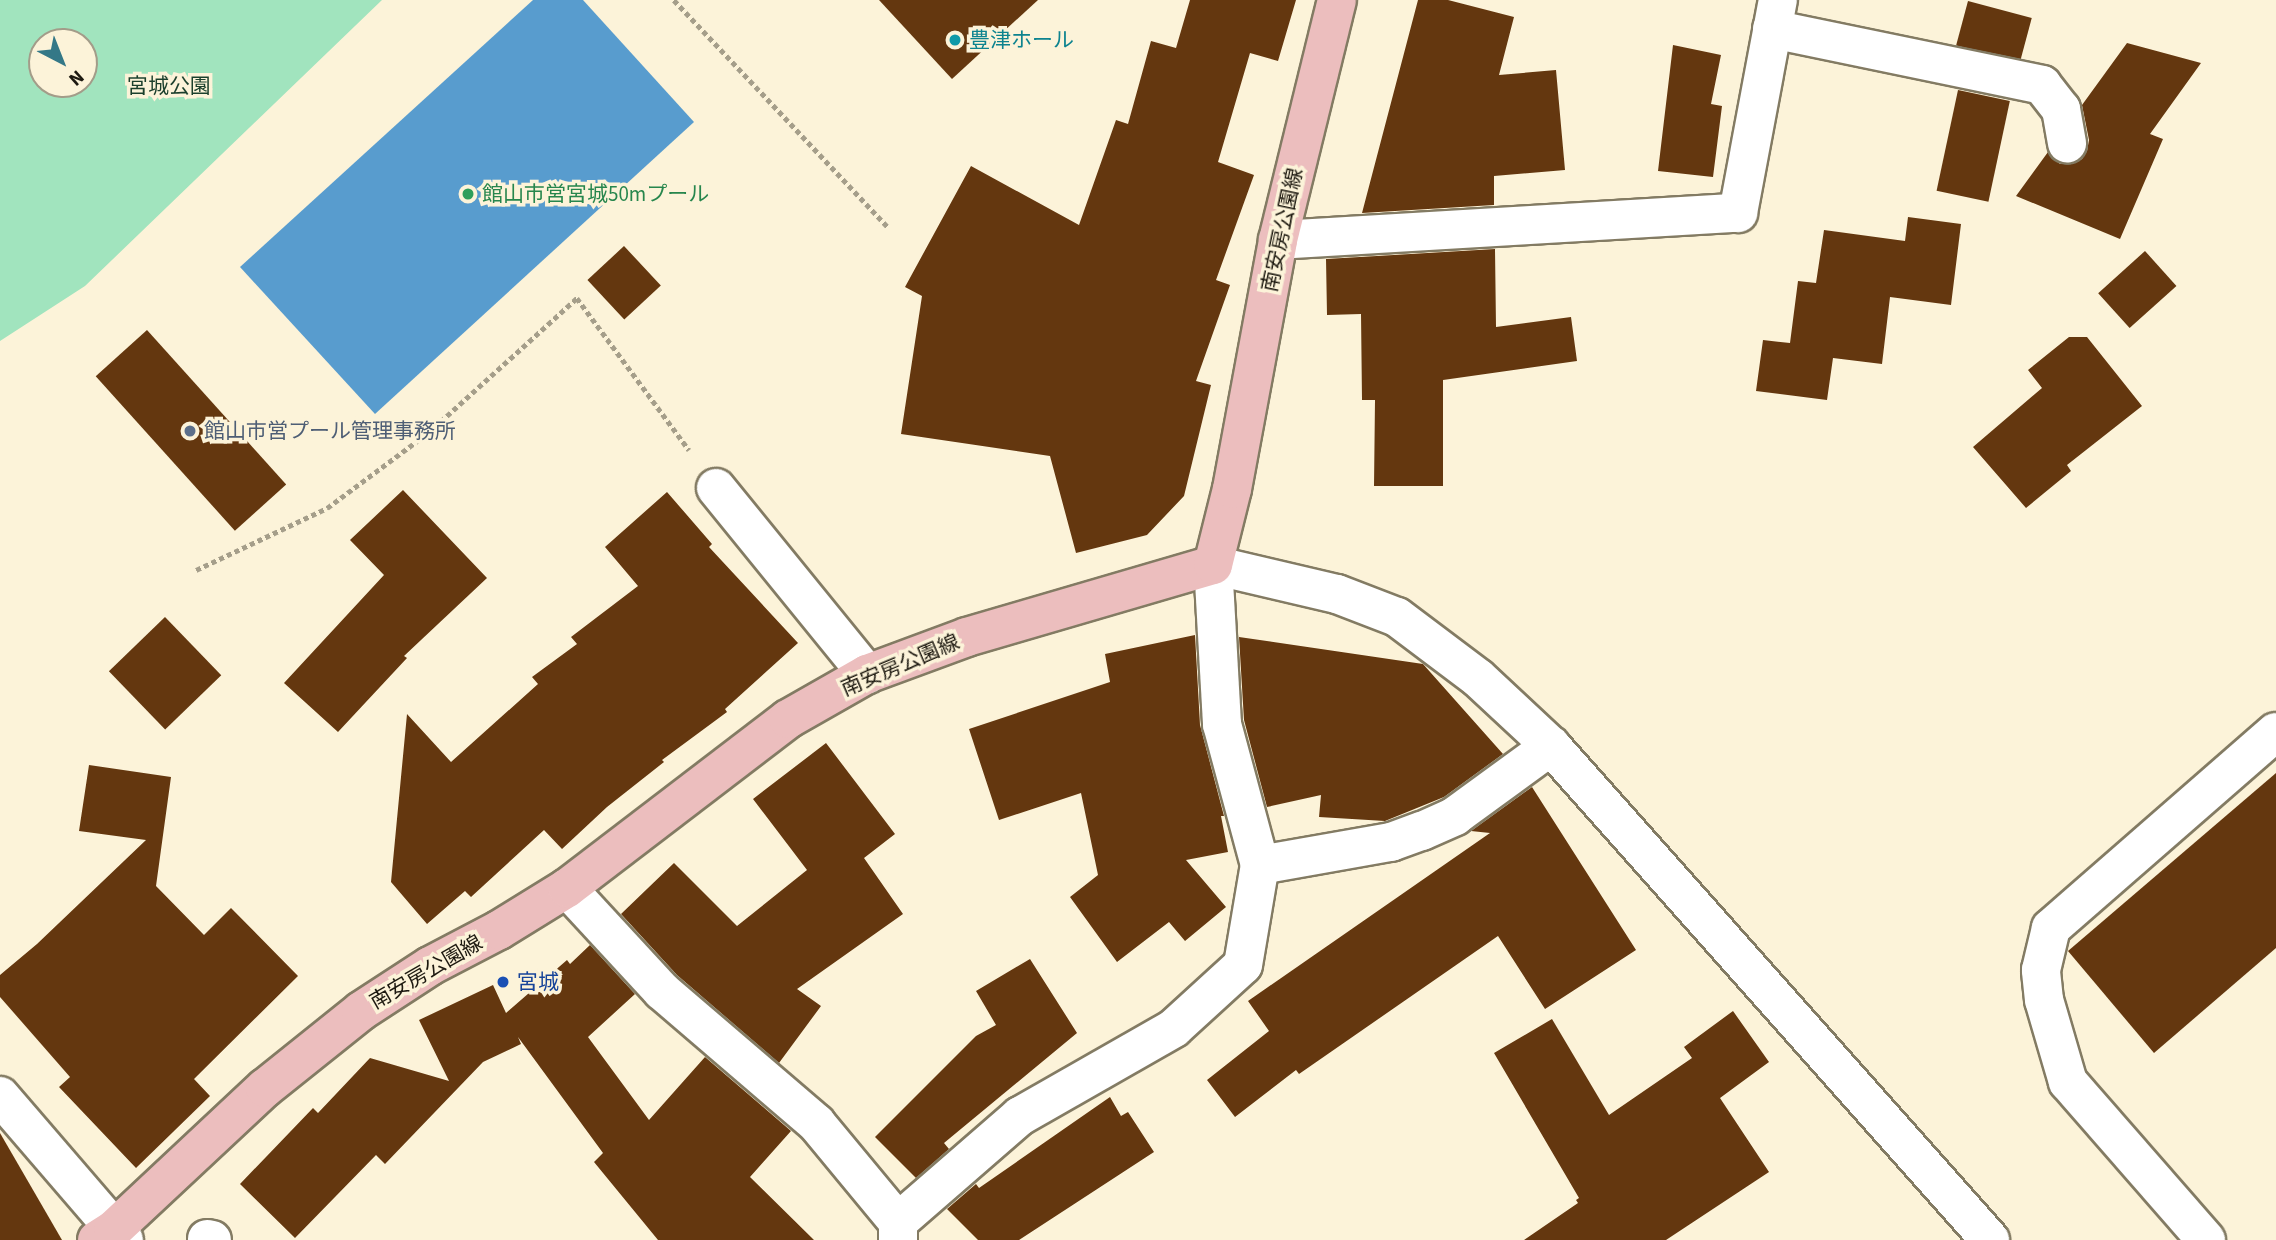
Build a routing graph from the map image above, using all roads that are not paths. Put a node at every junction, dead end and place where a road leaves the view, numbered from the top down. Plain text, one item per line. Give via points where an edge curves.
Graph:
1 (1337, 0) edge
2 (1775, 15) edge
3 (2067, 143) dead end
4 (1278, 240) junction
5 (716, 488) road end
6 (1213, 565) junction
7 (867, 674) junction
8 (2276, 732) edge
9 (1551, 746) junction
10 (1260, 865) junction
11 (567, 888) junction
12 (0, 1096) edge
13 (898, 1231) edge
14 (111, 1237) edge
15 (1990, 1240) edge
16 (2206, 1240) edge

1 - 4 main road, 南安房公園線
2 - 3 street via 2042,85 2061,109
2 - 4 street via 1738,213
4 - 6 main road, 南安房公園線 via 1232,489
5 - 7 street
6 - 7 main road, 南安房公園線 via 967,637
6 - 9 street via 1337,594 1397,617 1478,678
6 - 10 street via 1222,724
7 - 11 main road, 南安房公園線 via 788,719
8 - 16 street via 2051,928 2041,970 2044,1000 2068,1082
9 - 10 street via 1455,816 1422,831 1391,842
9 - 15 street
10 - 13 street via 1243,965 1174,1028 1020,1116
11 - 13 street via 662,990 816,1123
11 - 14 main road, 南安房公園線 via 350,1018 265,1088
12 - 14 street

